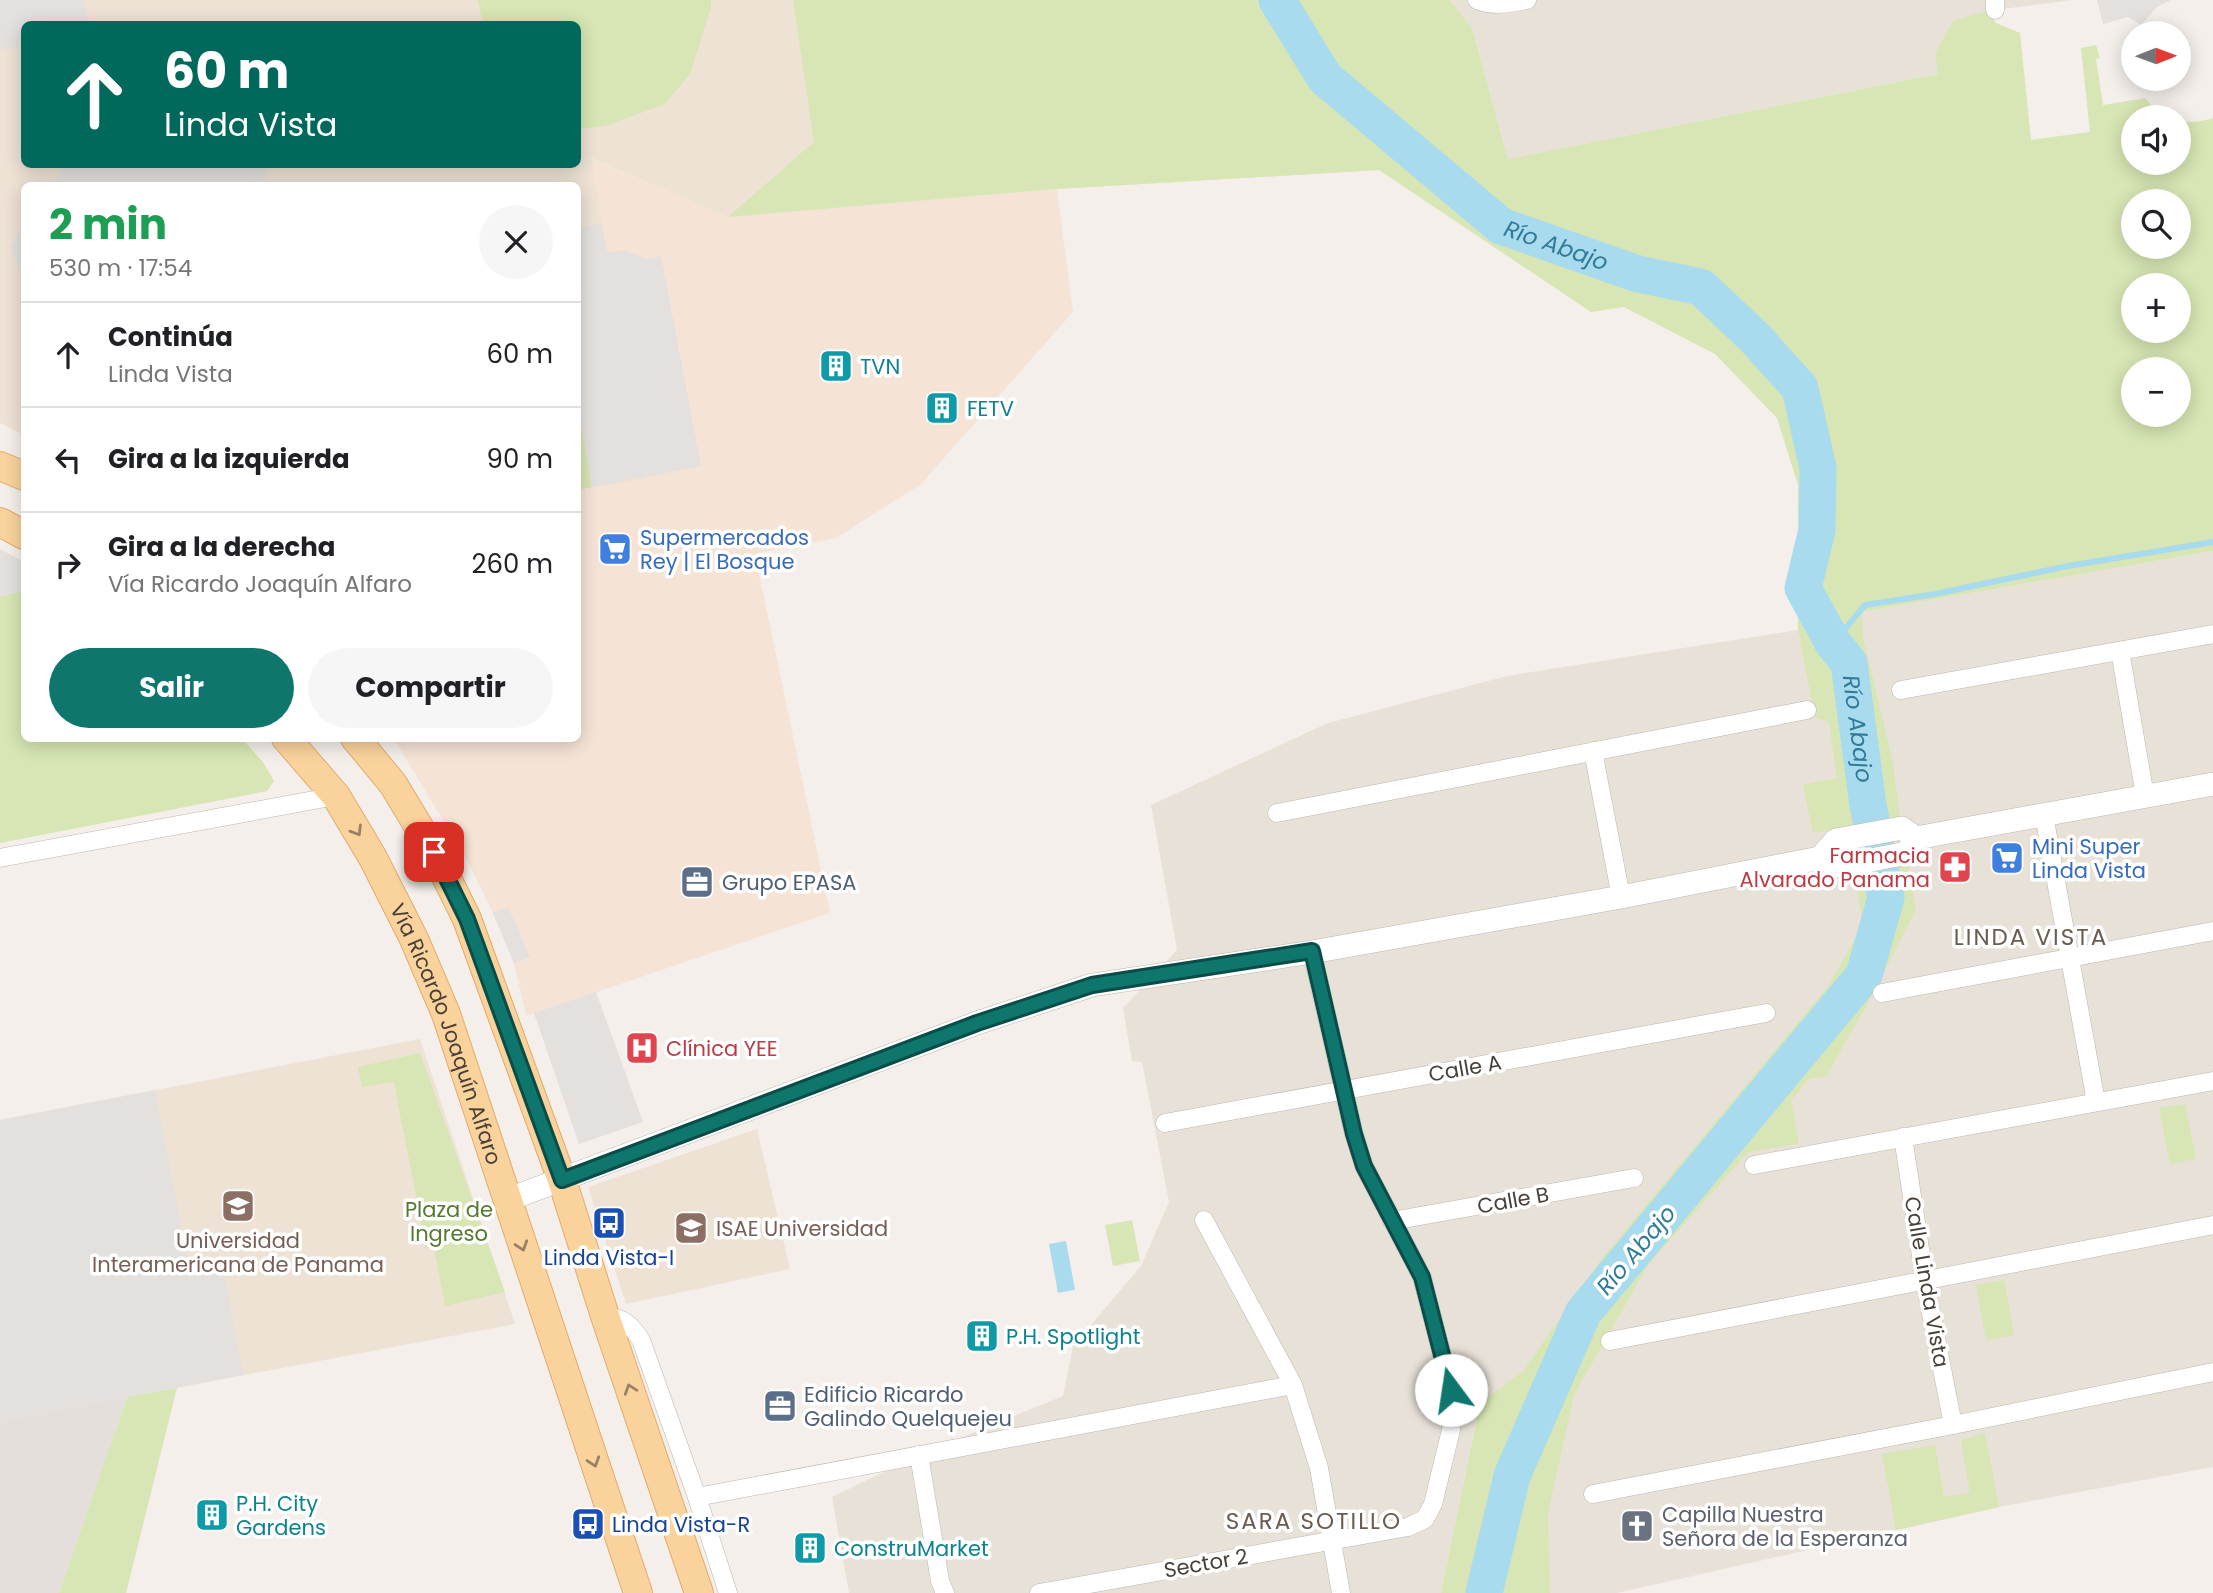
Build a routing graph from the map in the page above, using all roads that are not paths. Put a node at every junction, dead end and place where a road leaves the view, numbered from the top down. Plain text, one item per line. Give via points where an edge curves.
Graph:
1 (1477, 0) edge
2 (1527, 0) edge
3 (0, 466) edge
4 (21, 475) edge
5 (0, 522) edge
6 (21, 533) edge
7 (2213, 634) edge
8 (2120, 651) junction
9 (1901, 690) dead end
10 (1807, 710) dead end
11 (289, 742) edge
12 (358, 742) edge
13 (1593, 751) junction
14 (2213, 784) edge
15 (335, 796) junction
16 (2145, 796) junction
17 (1278, 813) dead end
18 (2044, 815) junction
19 (1908, 840) junction
20 (0, 858) edge
21 (1830, 862) junction
22 (1621, 897) junction
23 (2213, 931) edge
24 (1312, 951) junction
25 (2070, 958) junction
26 (1881, 993) dead end
27 (1766, 1013) dead end
28 (2213, 1081) edge
29 (1345, 1090) junction
30 (2096, 1102) junction
31 (1165, 1123) dead end
32 (1903, 1138) junction
33 (1754, 1165) dead end
34 (1634, 1178) dead end
35 (562, 1180) junction
36 (507, 1200) junction
37 (1204, 1220) dead end
38 (1392, 1221) junction
39 (2213, 1225) edge
40 (1925, 1282) junction
41 (605, 1316) junction
42 (1610, 1341) dead end
43 (2213, 1372) edge
44 (1293, 1385) junction
45 (1952, 1426) junction
46 (919, 1455) junction
47 (1593, 1494) dead end
48 (698, 1497) junction
49 (1332, 1540) junction
50 (638, 1593) edge
51 (699, 1593) edge
52 (728, 1593) edge
53 (945, 1593) edge
54 (1039, 1593) edge
55 (1341, 1593) edge

1 - 2 street via 1503,4
3 - 4 main road
5 - 6 main road
7 - 8 street
8 - 9 street
8 - 16 street
10 - 13 street
11 - 15 main road, Vía Ricardo Joaquín Alfaro
12 - 35 main road via 393,784 467,919
13 - 17 street
13 - 22 street
14 - 16 street
15 - 20 street
15 -> 36 main road, Vía Ricardo Joaquín Alfaro via 379,869 446,1014
16 - 18 street
18 - 19 street
18 - 25 street
19 - 21 street
19 - 21 street via 1836,840
21 - 22 street
22 - 24 street
23 - 25 street
24 - 29 street
24 - 35 street via 1092,985 977,1023
25 - 26 street
25 - 30 street
27 - 29 street, Calle A
28 - 30 street
29 - 31 street, Calle A
29 - 38 street via 1364,1166
30 - 32 street
32 - 33 street
32 - 40 street, Calle Linda Vista
34 - 38 street, Calle B
35 - 36 street
35 - 41 main road
36 -> 50 main road, Vía Ricardo Joaquín Alfaro
37 - 44 street
38 - 49 street, Sector 2 via 1422,1277 1451,1390 1451,1430 1425,1519 1408,1527
39 - 40 street
40 - 42 street
40 - 45 street, Calle Linda Vista
41 - 48 street via 632,1326 641,1340
51 -> 41 main road
43 - 45 street
44 - 46 street
44 - 49 street via 1319,1468
45 - 47 street
46 - 48 street
46 - 53 street
48 - 52 street
49 - 54 street, Sector 2
49 - 55 street

